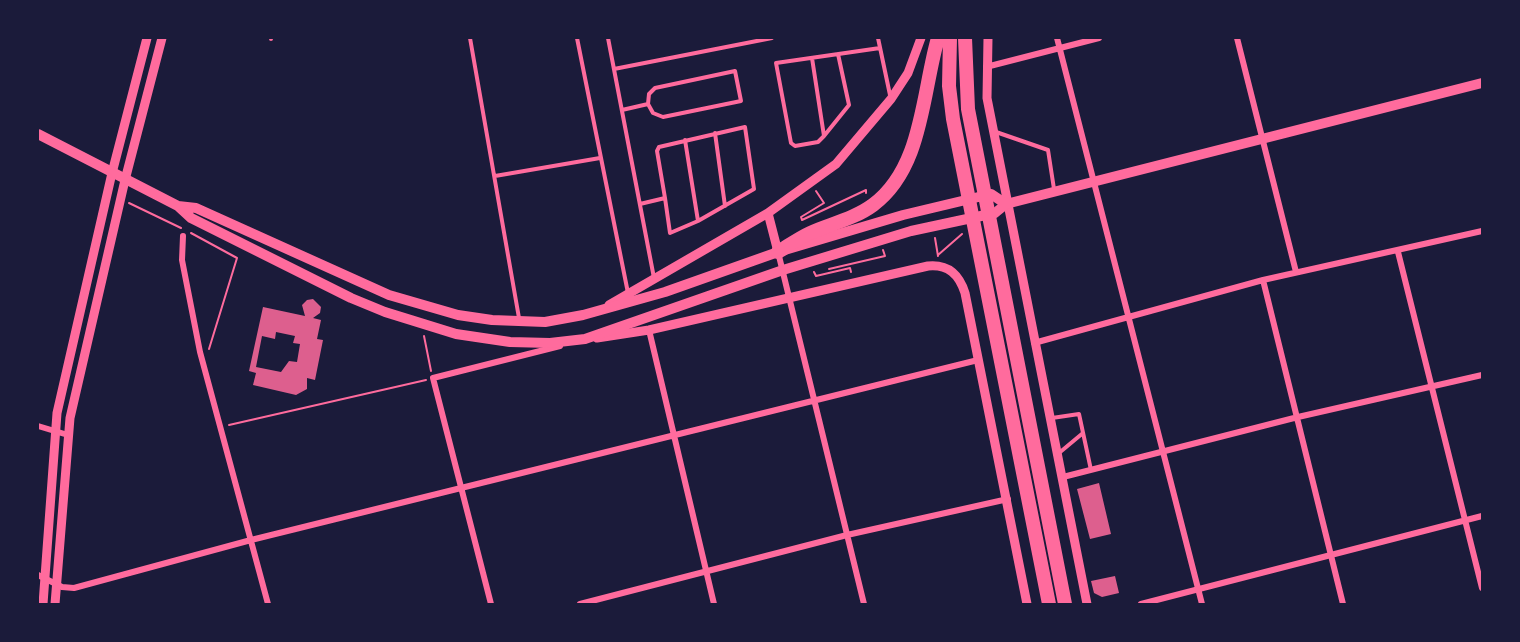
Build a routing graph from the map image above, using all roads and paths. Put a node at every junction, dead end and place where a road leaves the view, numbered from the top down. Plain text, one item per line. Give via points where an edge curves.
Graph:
1 (147, 38) edge
2 (162, 38) edge
3 (470, 38) edge
4 (577, 38) edge
5 (608, 38) edge
6 (772, 38) edge
7 (878, 38) edge
8 (921, 38) edge
9 (938, 38) edge
10 (950, 38) edge
11 (965, 38) edge
12 (988, 38) edge
13 (1057, 38) edge
14 (1099, 38) edge
15 (1237, 38) edge
16 (880, 48) junction
17 (1059, 48) junction
18 (838, 54) junction
19 (812, 58) junction
20 (986, 67) junction
21 (614, 69) junction
22 (1482, 83) edge
23 (891, 99) junction
24 (648, 104) junction
25 (622, 110) junction
26 (993, 132) junction
27 (38, 134) edge
28 (715, 134) junction
29 (824, 136) junction
30 (1261, 137) junction
31 (685, 140) junction
32 (600, 159) junction
33 (112, 173) junction
34 (495, 176) junction
35 (125, 180) junction
36 (1095, 183) junction
37 (811, 184) junction
38 (1054, 193) junction
39 (665, 198) junction
40 (640, 204) junction
41 (1006, 204) junction
42 (178, 206) junction
43 (725, 206) junction
44 (768, 213) junction
45 (802, 220) dead end
46 (698, 221) junction
47 (932, 226) junction
48 (1482, 231) edge
49 (962, 234) dead end
50 (183, 236) dead end
51 (778, 252) junction
52 (1398, 252) junction
53 (939, 260) junction
54 (783, 270) junction
55 (814, 272) dead end
56 (1296, 273) junction
57 (654, 279) junction
58 (1263, 280) junction
59 (854, 283) junction
60 (628, 294) junction
61 (789, 299) junction
62 (599, 311) junction
63 (1129, 318) junction
64 (520, 322) junction
65 (421, 324) junction
66 (649, 330) junction
67 (580, 340) junction
68 (1034, 343) junction
69 (978, 360) junction
70 (1482, 375) edge
71 (433, 378) junction
72 (1434, 387) junction
73 (813, 401) junction
74 (1298, 417) junction
75 (1052, 418) junction
76 (38, 426) edge
77 (221, 427) junction
78 (54, 431) junction
79 (1083, 433) junction
80 (68, 435) junction
81 (674, 435) junction
82 (1164, 451) junction
83 (1058, 453) junction
84 (1091, 470) junction
85 (1063, 477) junction
86 (463, 489) junction
87 (1008, 499) junction
88 (1482, 516) edge
89 (1465, 520) junction
90 (847, 535) junction
91 (251, 540) junction
92 (1330, 555) junction
93 (707, 573) junction
94 (41, 577) edge
95 (56, 585) junction
96 (1482, 588) edge
97 (1198, 589) junction
98 (43, 604) edge
99 (55, 604) edge
100 (268, 604) edge
101 (491, 604) edge
102 (580, 604) edge
103 (714, 604) edge
104 (864, 604) edge
105 (1027, 604) edge
106 (1049, 604) edge
107 (1065, 604) edge
108 (1087, 604) edge
109 (1141, 604) edge
110 (1202, 604) edge
111 (1343, 604) edge

1 - 33 street
2 - 35 street
3 - 34 lane
4 - 32 lane
5 - 21 lane
6 - 21 lane
7 - 16 lane
8 - 23 street via 908,72
9 - 51 highway via 913,143 905,168 893,186 872,205 807,234
10 - 106 highway via 952,119
11 - 107 highway via 968,109
12 - 20 street
13 - 17 street
14 - 17 street
15 - 30 street
16 - 18 lane
16 - 23 lane
17 - 20 street
17 - 36 street
18 - 19 lane
18 - 29 lane via 849,105
19 - 29 lane
19 - 29 lane via 776,63 791,143 795,146 818,142
20 - 26 street
21 - 25 lane
22 - 30 main road
23 - 37 street via 853,148
24 - 24 lane via 653,113 663,117 741,101 735,71 655,88 649,94
24 - 25 lane
25 - 40 lane
26 - 38 lane via 1048,150
26 - 41 street
27 - 33 main road
28 - 31 lane
28 - 43 lane
28 - 43 lane via 745,127 754,189
30 - 36 main road
30 - 56 street
31 - 39 lane via 657,151
31 - 46 lane
32 - 34 lane
32 - 60 lane
33 - 35 main road
33 - 78 street
34 - 64 lane
35 - 42 main road
35 - 80 street
36 - 38 main road
36 - 63 street
37 - 44 street
37 - 45 path via 824,203
38 - 41 main road
39 - 40 lane
39 - 46 lane via 670,233
40 - 57 lane
41 - 47 main road via 995,213
41 - 51 main road via 991,194
41 - 68 street
42 - 64 main road via 196,208 389,295 458,315
42 - 65 main road via 191,218 351,298
43 - 46 lane
44 - 51 street
44 - 57 street
47 - 53 path
47 - 54 main road
48 - 52 street
49 - 53 path
50 - 77 street via 186,288
51 - 54 street
51 - 62 main road
52 - 56 street
52 - 72 street
53 - 59 street
53 - 69 street via 960,279
54 - 61 street
54 - 67 main road
55 - 59 path via 816,276 850,268
56 - 58 street
57 - 60 street
58 - 63 street
58 - 74 street
59 - 61 street
60 - 62 street
61 - 66 street
61 - 73 street
62 - 64 main road via 545,322
63 - 68 street
63 - 82 street
65 - 67 main road via 494,340
65 - 71 path
66 - 67 street
66 - 81 street
67 - 71 street
68 - 75 street
69 - 73 street
69 - 87 street
70 - 72 street
71 - 77 path
71 - 86 street
72 - 74 street
72 - 89 street
73 - 81 street
73 - 90 street
74 - 82 street
74 - 92 street
75 - 79 lane via 1079,414
75 - 83 street
76 - 78 street
77 - 91 street
78 - 80 street
78 - 94 street
79 - 83 lane
79 - 84 lane
80 - 95 street
81 - 86 street
81 - 93 street
82 - 84 street
82 - 97 street
83 - 85 street
84 - 85 street
85 - 108 street
86 - 91 street
86 - 101 street
87 - 90 street
87 - 105 street
88 - 89 street
89 - 92 street
89 - 96 street
90 - 93 street
90 - 104 street
91 - 95 street via 74,588
91 - 100 street
92 - 97 street
92 - 111 street
93 - 102 street
93 - 103 street
94 - 95 street
94 - 98 street
95 - 99 street
97 - 109 street
97 - 110 street

